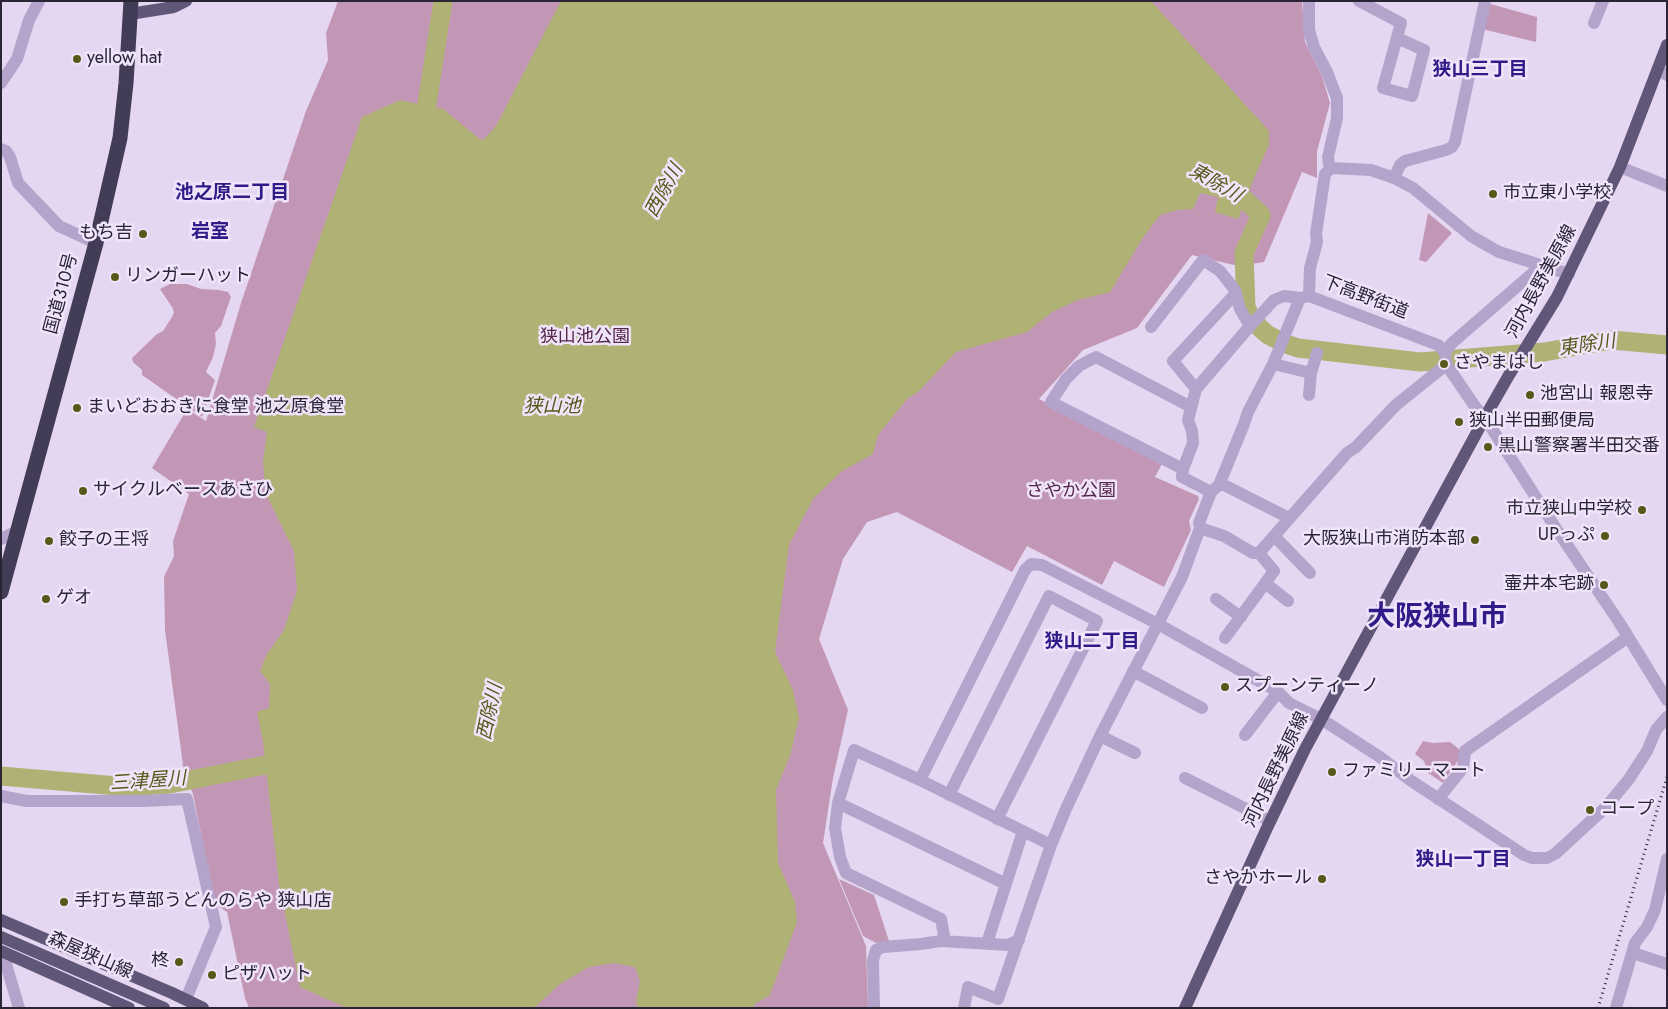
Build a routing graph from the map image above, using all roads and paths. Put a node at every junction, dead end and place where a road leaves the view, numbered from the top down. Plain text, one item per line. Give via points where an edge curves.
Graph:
1 (39, 1) edge
2 (186, 1) edge
3 (1309, 1) edge
4 (1360, 1) edge
5 (1485, 1) edge
6 (1603, 1) edge
7 (130, 8) edge
8 (1594, 23) dead end
9 (1397, 38) junction
10 (1667, 45) edge
11 (1662, 72) edge
12 (1, 83) edge
13 (1, 149) edge
14 (1620, 167) junction
15 (1331, 168) junction
16 (1394, 178) junction
17 (1667, 186) edge
18 (96, 243) junction
19 (1537, 264) junction
20 (1568, 274) junction
21 (1236, 294) junction
22 (1304, 297) junction
23 (1253, 323) junction
24 (1151, 327) dead end
25 (1317, 353) dead end
26 (1446, 359) junction
27 (1272, 364) junction
28 (1311, 372) junction
29 (1196, 389) junction
30 (1308, 395) dead end
31 (1191, 407) junction
32 (1485, 418) junction
33 (1182, 469) junction
34 (1216, 488) junction
35 (1289, 518) junction
36 (1200, 528) junction
37 (18, 531) junction
38 (1274, 536) junction
39 (1, 539) edge
40 (1258, 553) junction
41 (1310, 573) dead end
42 (1265, 583) junction
43 (1, 592) edge
44 (1216, 599) dead end
45 (1288, 601) dead end
46 (1240, 617) junction
47 (1158, 624) junction
48 (1628, 637) junction
49 (1225, 638) dead end
50 (1133, 672) junction
51 (1278, 692) junction
52 (1667, 700) edge
53 (1202, 708) dead end
54 (1667, 717) edge
55 (1321, 719) junction
56 (1245, 735) dead end
57 (1100, 736) junction
58 (1135, 753) dead end
59 (1185, 778) dead end
60 (920, 780) junction
61 (950, 795) junction
62 (1, 796) edge
63 (1438, 798) junction
64 (838, 803) junction
65 (997, 818) junction
66 (1270, 820) junction
67 (1023, 831) junction
68 (1051, 844) junction
69 (1667, 859) edge
70 (1006, 884) junction
71 (1, 920) edge
72 (1, 936) edge
73 (1019, 940) junction
74 (944, 941) junction
75 (987, 943) junction
76 (5, 953) edge
77 (1633, 953) junction
78 (1667, 964) edge
79 (186, 1000) junction
80 (998, 1003) edge
81 (20, 1008) edge
82 (129, 1008) edge
83 (164, 1008) edge
84 (203, 1008) edge
85 (874, 1008) edge
86 (964, 1008) edge
87 (1185, 1008) edge
88 (1616, 1008) edge

1 - 12 street via 28,20 17,59
2 - 7 main road via 174,7
3 - 15 street via 1309,30 1337,98 1337,118 1328,157
4 - 9 street via 1401,23
5 - 16 street via 1455,142 1446,150 1405,162
6 - 8 street
7 - 18 highway, 国道310号 via 120,138
9 - 9 street via 1424,50 1412,96 1382,88
10 - 11 main road, 河内長野美原線
11 - 14 main road, 河内長野美原線
13 - 18 street via 10,157 18,183 59,226
14 - 17 street
14 - 20 main road, 河内長野美原線
15 - 16 street via 1371,170
15 - 22 street, 下高野街道 via 1325,174 1316,234 1318,242
16 - 19 street via 1412,188 1490,248
18 - 37 highway, 国道310号
19 - 20 street
19 - 26 street via 1535,271 1452,343
20 - 32 main road, 河内長野美原線
21 - 23 street via 1240,309
21 - 24 street via 1220,271 1203,260
21 - 29 street via 1173,361
22 - 23 street via 1284,296 1274,300
22 - 26 street, 下高野街道 via 1438,345
22 - 27 street
23 - 29 street
25 - 28 street
26 - 32 street
26 - 35 street via 1347,453
27 - 28 street
27 - 34 street
28 - 30 street
29 - 31 street
31 - 33 street via 1188,420 1193,443
31 - 33 street via 1096,357 1079,366 1066,379 1051,402
32 - 48 street
32 - 55 main road, 河内長野美原線
33 - 34 street via 1182,477
34 - 35 street
34 - 36 street via 1199,523
35 - 38 street
36 - 40 street
36 - 47 street via 1182,577
37 - 39 street
37 - 43 highway, 国道310号
38 - 40 street
38 - 41 street
40 - 42 street via 1274,571
42 - 45 street
42 - 46 street
44 - 46 street
46 - 49 street
47 - 50 street
47 - 51 street
47 - 60 street via 1042,565 1031,564
48 - 52 street
48 - 63 street via 1465,751 1463,768
50 - 53 street
50 - 57 street
51 - 55 street via 1289,702
51 - 56 street
54 - 63 street via 1618,793 1594,819 1547,858 1524,855
55 - 63 street
55 - 66 main road, 河内長野美原線
57 - 58 street
57 - 68 street
59 - 66 street
60 - 61 street
60 - 64 street via 854,750
61 - 65 street
61 - 65 street via 1049,596 1098,621
62 - 79 street via 26,801 187,799 216,927
64 - 70 street
64 - 74 street via 835,828 846,873 941,919
65 - 67 street
66 - 87 main road, 河内長野美原線
67 - 68 street
67 - 70 street
68 - 73 street
69 - 77 street via 1655,910
70 - 75 street
71 - 79 main road
72 - 83 main road, 森屋狭山線
73 - 75 street via 1008,944
73 - 80 street
74 - 75 street
74 - 85 street via 883,946 876,950 873,960
76 - 81 street
76 - 82 main road
77 - 78 street
77 - 88 street
79 - 84 main road
80 - 86 street via 968,987

